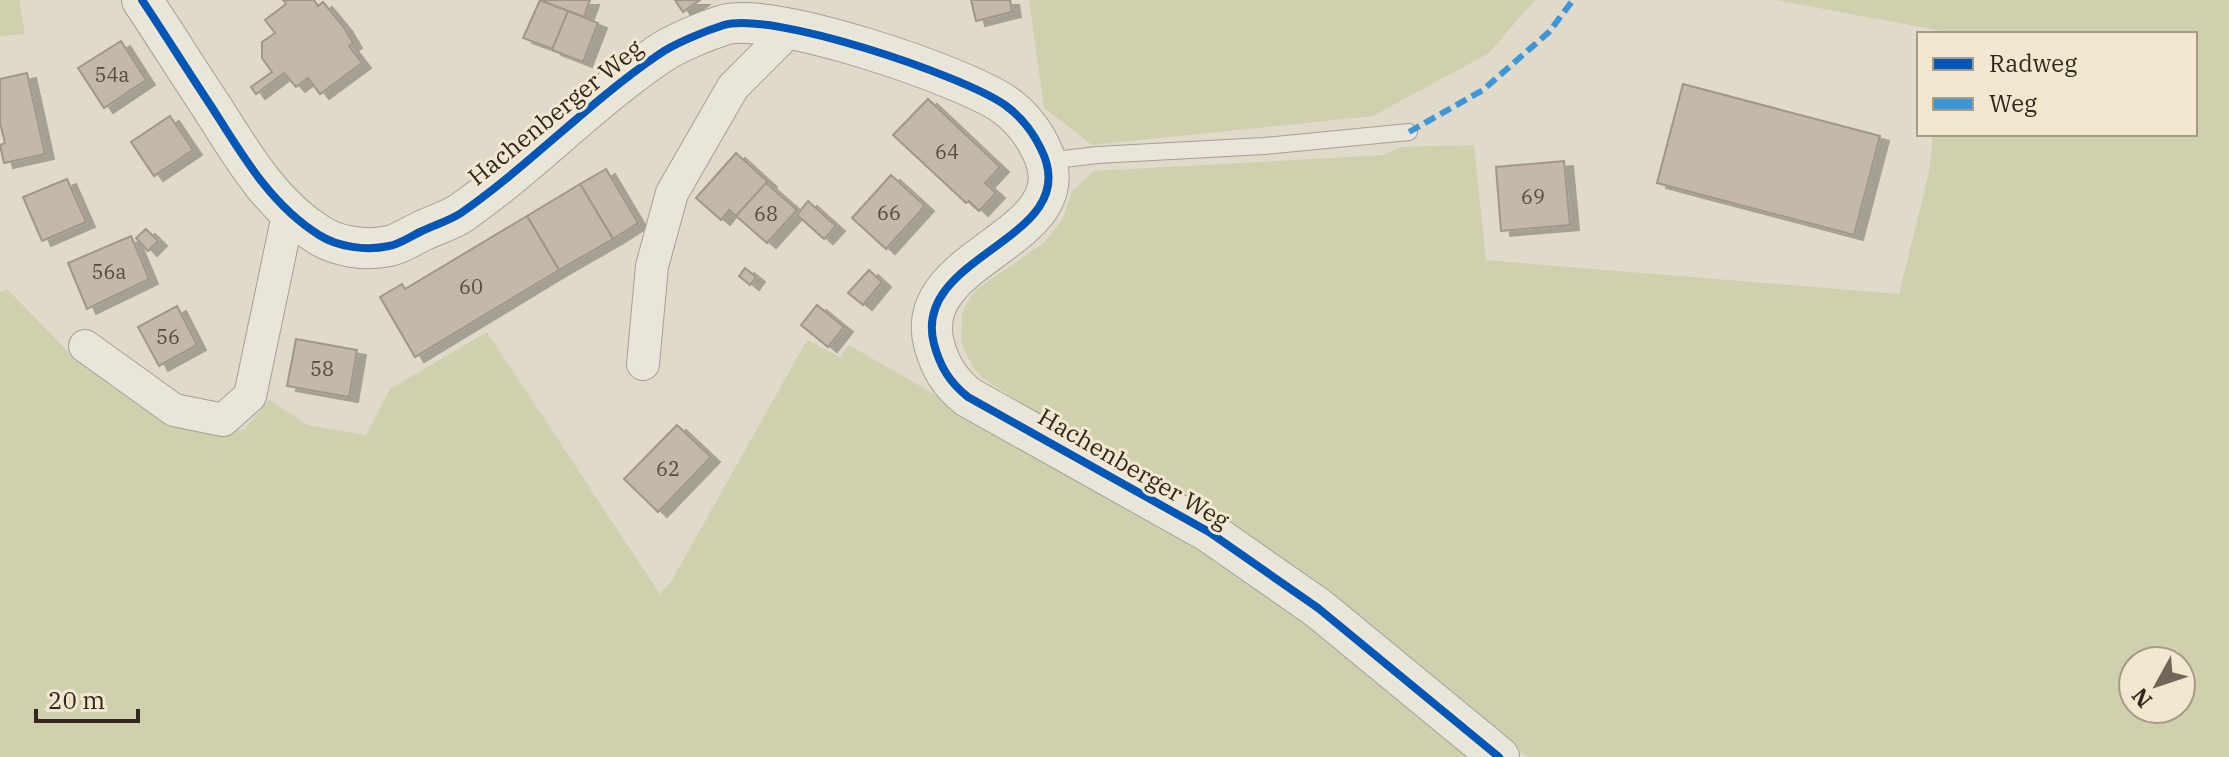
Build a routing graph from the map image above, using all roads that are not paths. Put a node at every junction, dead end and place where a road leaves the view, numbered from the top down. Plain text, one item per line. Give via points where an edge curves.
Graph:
1 (142, 0) edge
2 (793, 27) junction
3 (1409, 132) dead end
4 (1047, 161) junction
5 (289, 210) junction
6 (85, 346) dead end
7 (643, 364) dead end
8 (1499, 757) edge

1 - 5 street, Hachenberger Weg via 247,163
2 - 4 street, Hachenberger Weg via 978,89 1007,107 1034,134
2 - 5 street, Hachenberger Weg via 727,24 661,52 458,215 389,246 346,246 319,235
2 - 7 street via 733,87 672,193 652,266
3 - 4 lane
4 - 8 street, Hachenberger Weg via 1048,189 1033,216 949,282 937,301 932,337 948,378 968,397 1209,532 1318,608
5 - 6 street via 250,396 223,420 174,410

